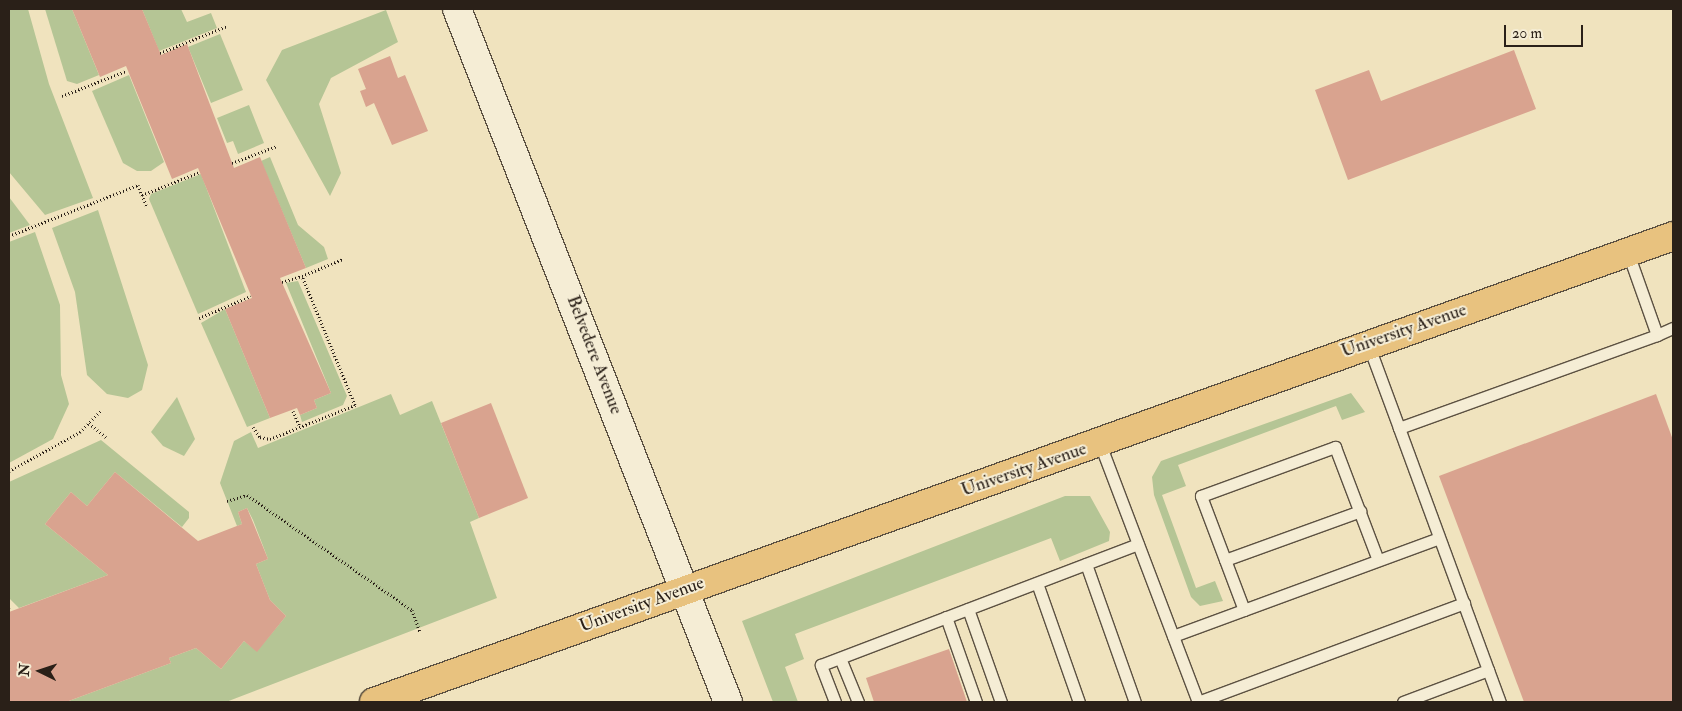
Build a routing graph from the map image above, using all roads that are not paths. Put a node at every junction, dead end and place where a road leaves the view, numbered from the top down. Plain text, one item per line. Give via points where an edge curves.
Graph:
1 (457, 9) edge
2 (1673, 236) edge
3 (1628, 253) junction
4 (1673, 328) edge
5 (1657, 334) junction
6 (1368, 344) junction
7 (1399, 428) junction
8 (1100, 444) junction
9 (1360, 511) junction
10 (1440, 538) junction
11 (1138, 544) junction
12 (1225, 560) junction
13 (1378, 560) junction
14 (1086, 564) junction
15 (1037, 583) junction
16 (685, 589) junction
17 (1464, 603) junction
18 (968, 609) junction
19 (1244, 610) junction
20 (946, 617) junction
21 (1173, 636) junction
22 (840, 658) junction
23 (1488, 670) junction
24 (374, 702) edge
25 (728, 702) edge
26 (835, 702) edge
27 (858, 702) edge
28 (976, 702) edge
29 (1001, 702) edge
30 (1079, 702) edge
31 (1135, 702) edge
32 (1198, 702) edge
33 (1403, 702) edge
34 (1500, 702) edge

1 - 16 main road, Belvedere Avenue
2 - 3 main road, University Avenue
3 - 5 lane
3 - 6 main road, University Avenue
4 - 5 lane
5 - 7 lane
6 - 7 lane
6 - 8 main road, University Avenue
7 - 10 lane
8 - 11 lane
8 - 16 main road, University Avenue
9 - 12 lane
9 - 12 lane via 1335,447 1210,492 1201,496
9 - 13 lane
10 - 13 lane
10 - 17 lane
11 - 14 lane
11 - 21 lane
12 - 19 lane
13 - 19 lane
14 - 15 lane
14 - 31 lane
15 - 18 lane
15 - 30 lane
16 - 24 main road, University Avenue
16 - 25 main road, Belvedere Avenue
17 - 23 lane
17 - 32 lane
18 - 20 lane
18 - 29 lane
19 - 21 lane
20 - 22 lane
20 - 28 lane
21 - 32 lane
22 - 26 lane via 821,665
22 - 27 lane
23 - 33 lane
23 - 34 lane

